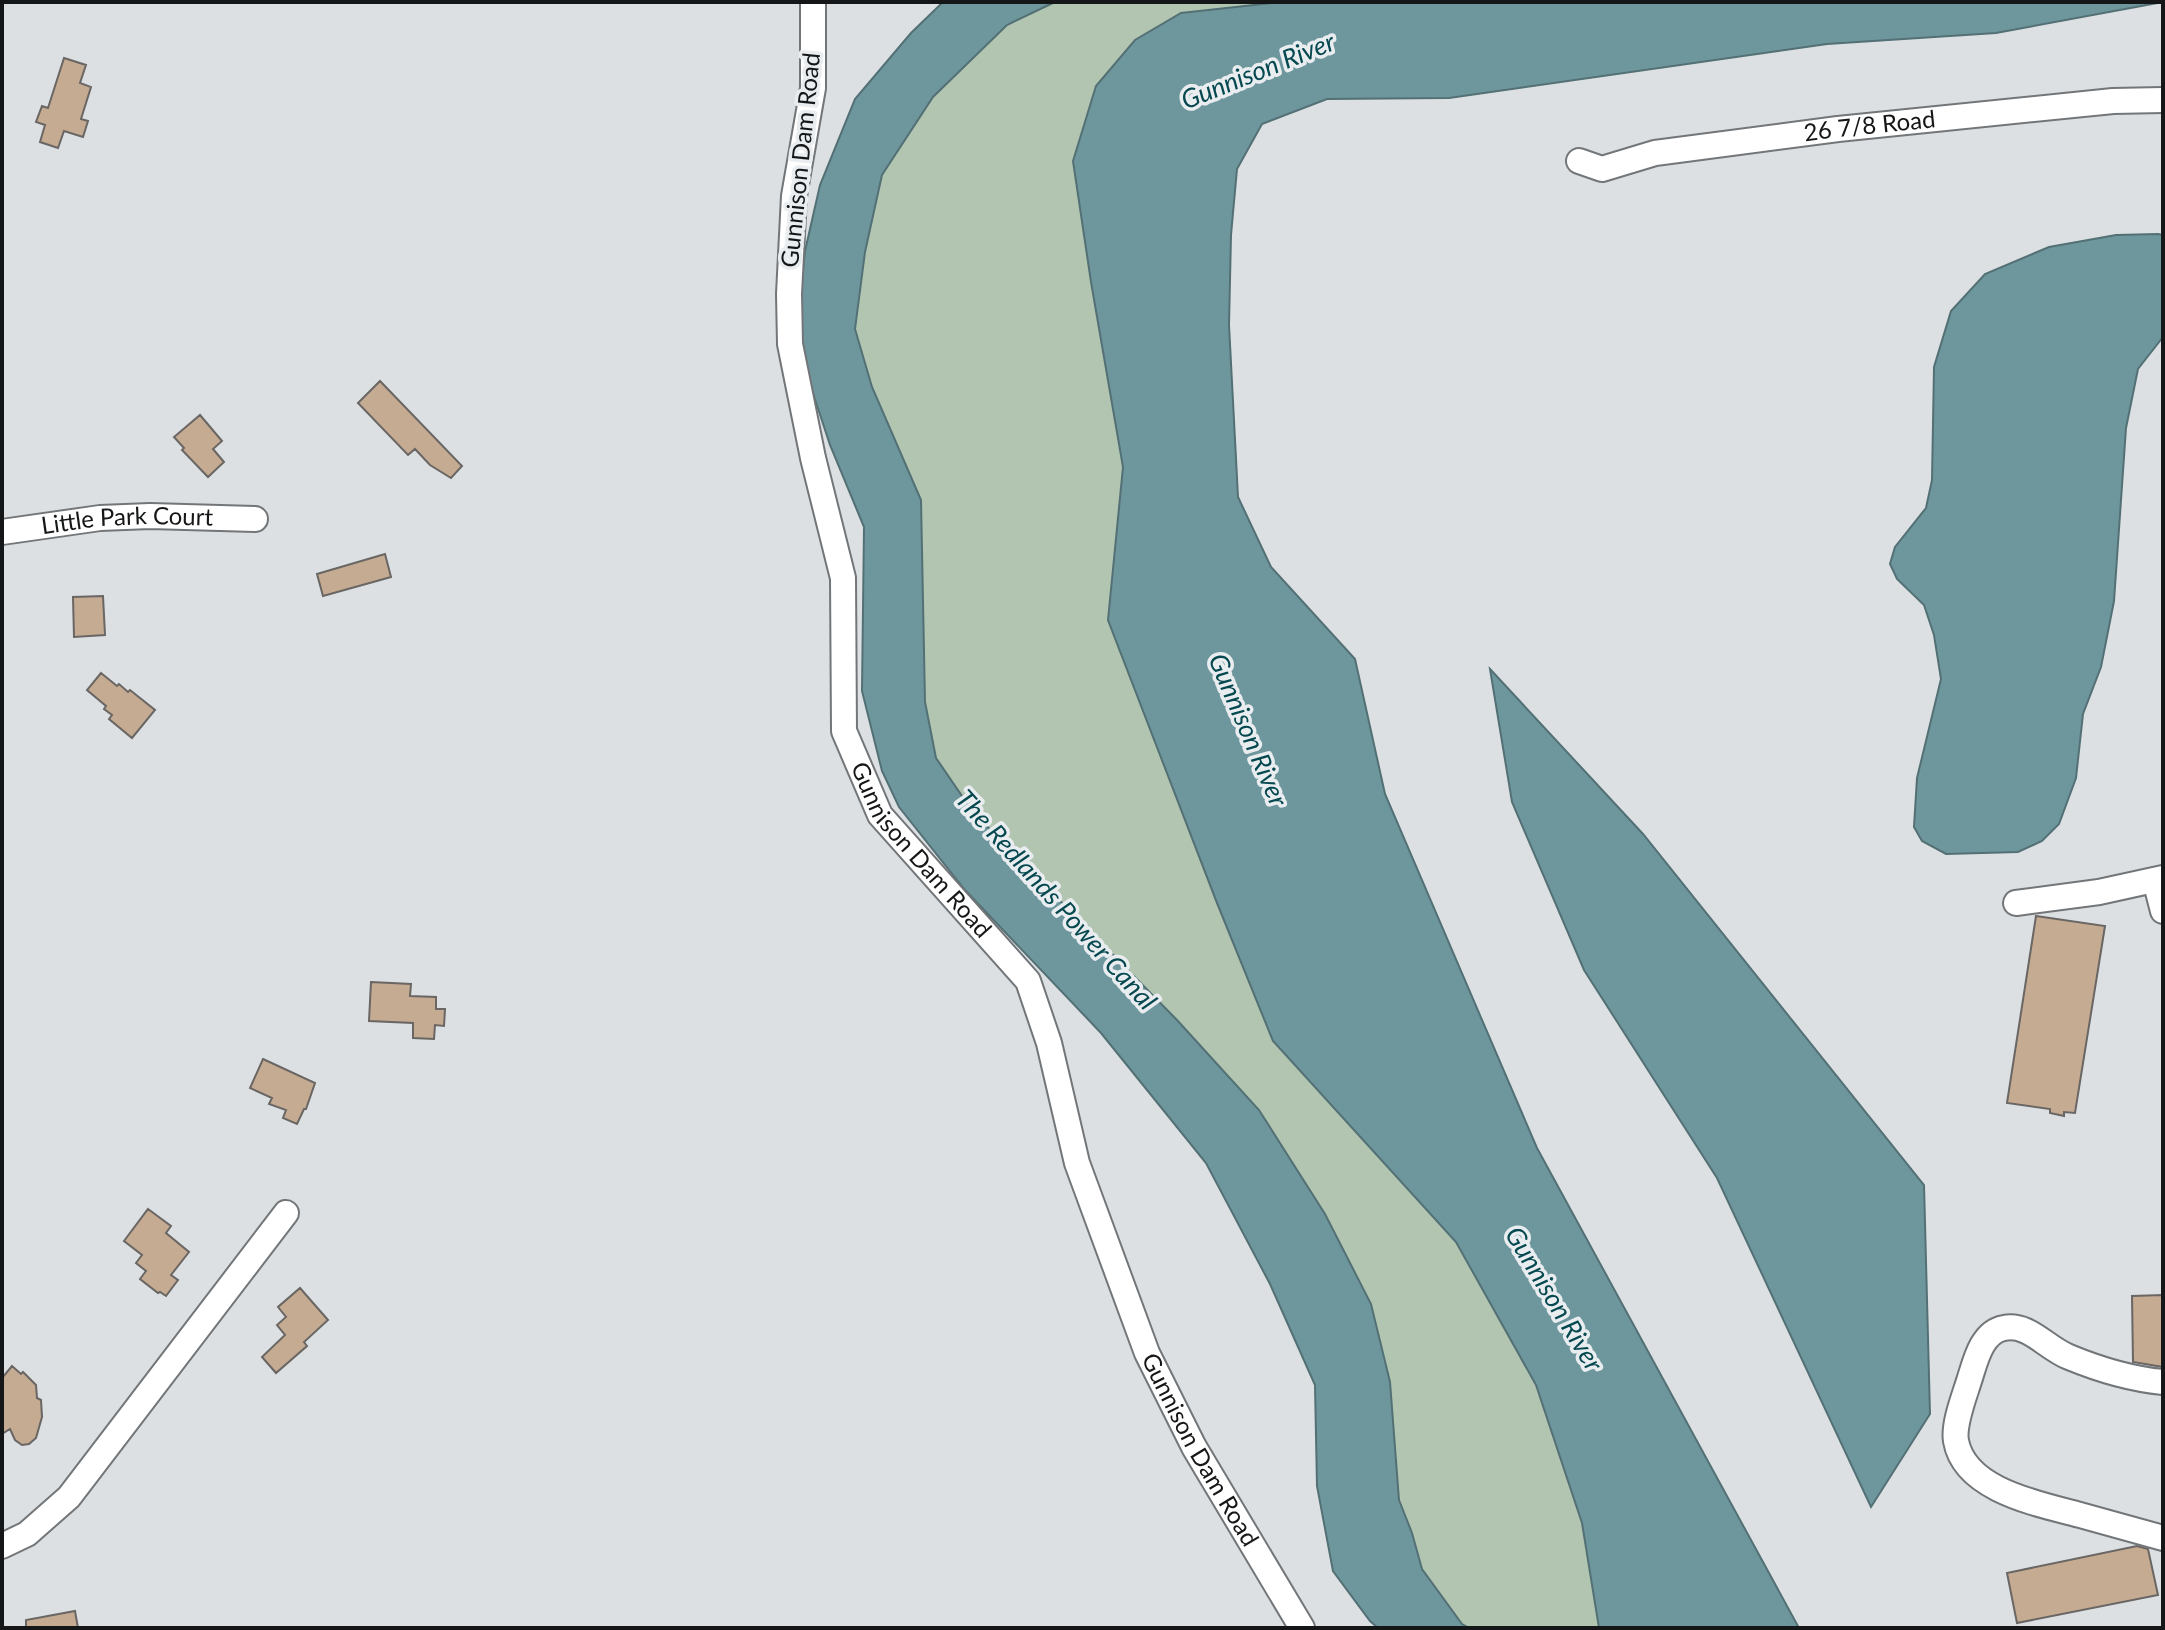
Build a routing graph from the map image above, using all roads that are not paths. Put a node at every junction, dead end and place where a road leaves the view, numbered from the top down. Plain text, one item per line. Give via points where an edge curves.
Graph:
1 (813, 2) edge
2 (2163, 100) edge
3 (1579, 161) dead end
4 (255, 519) dead end
5 (2, 532) edge
6 (2159, 879) edge
7 (2016, 903) dead end
8 (2163, 911) edge
9 (286, 1213) dead end
10 (2163, 1382) edge
11 (2163, 1538) edge
12 (2, 1546) edge
13 (1302, 1628) edge

1 - 13 street, Gunnison Dam Road via 813,88 794,196 790,344 843,578 844,731 880,815 1028,981 1049,1043 1077,1163 1147,1353 1194,1447
2 - 3 street, 26 7/8 Road via 1838,129 1655,153 1602,169
4 - 5 street, Little Park Court via 100,518
6 - 7 street
6 - 8 street
9 - 12 street via 69,1497 27,1534
10 - 11 street via 2106,1370 2050,1348 2016,1327 2000,1328 1977,1354 1955,1439 1962,1460 2013,1496

